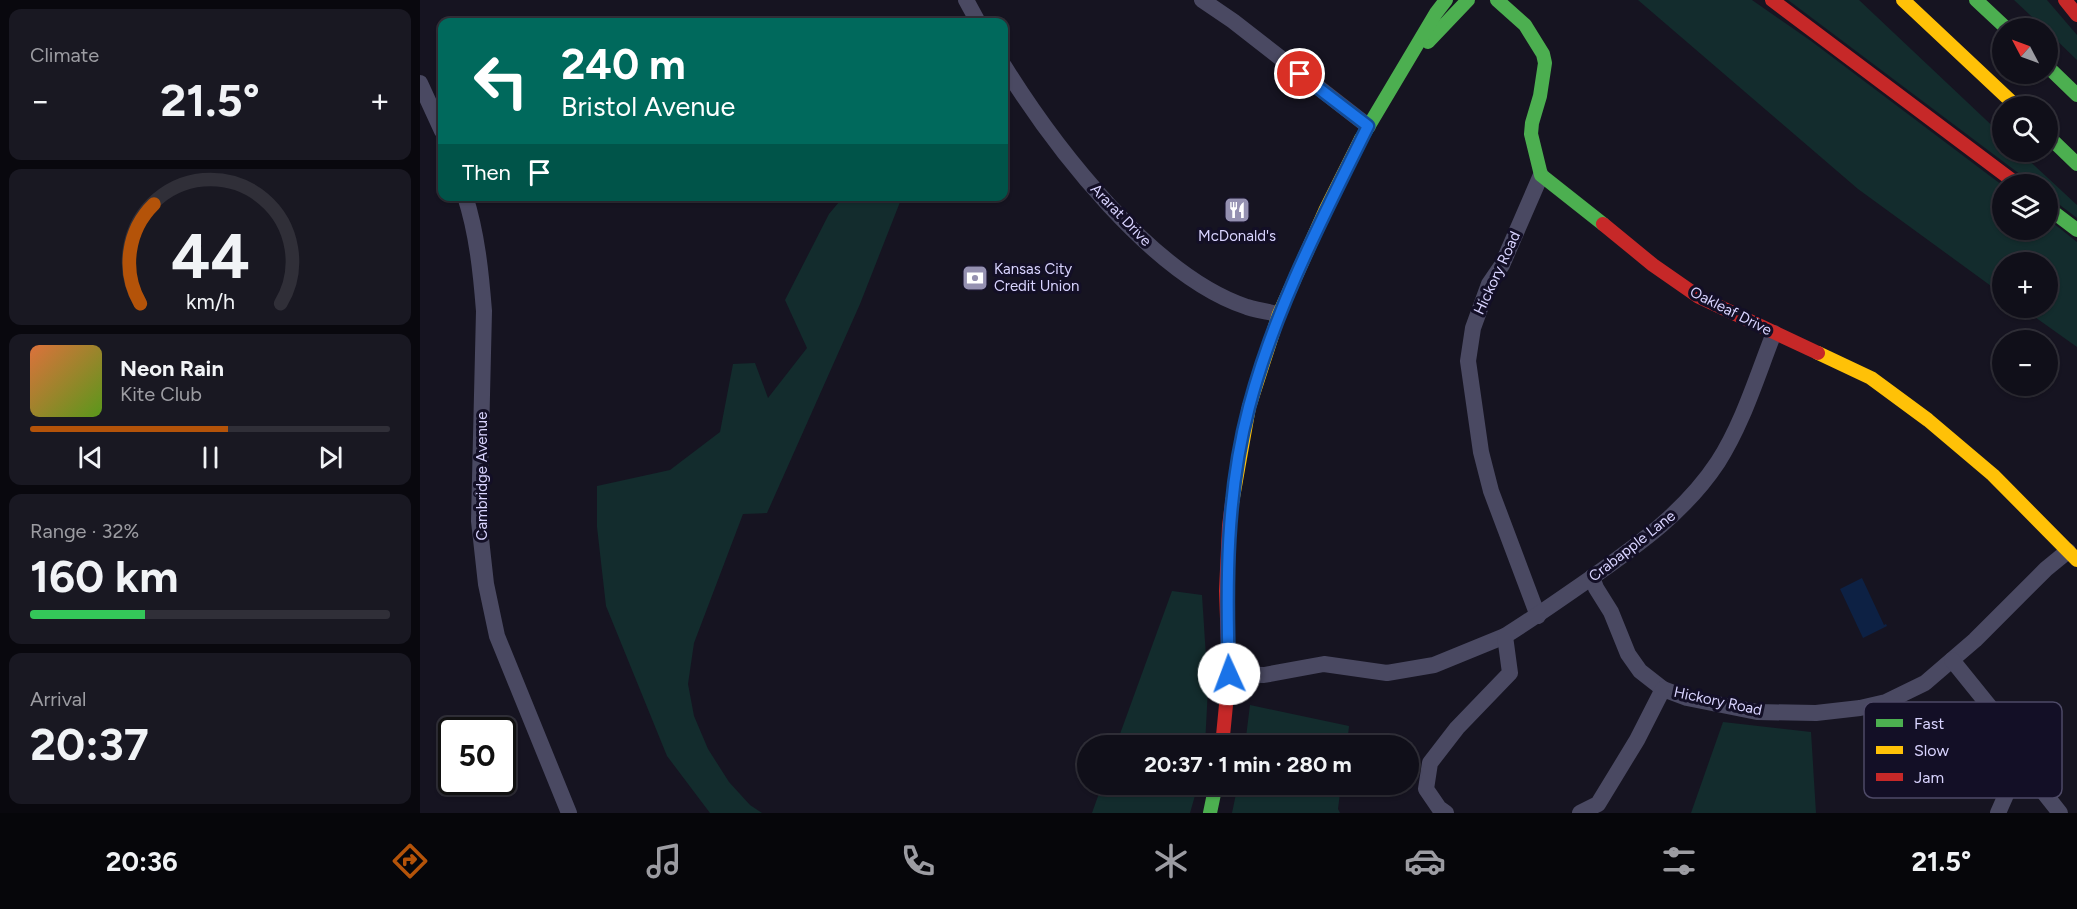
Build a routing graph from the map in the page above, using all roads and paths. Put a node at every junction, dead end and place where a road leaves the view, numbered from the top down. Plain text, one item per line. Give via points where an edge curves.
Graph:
1 (966, 0) edge
2 (1202, 0) edge
3 (1446, 0) edge
4 (1468, 0) edge
5 (1497, 0) edge
6 (1772, 0) edge
7 (1904, 0) edge
8 (1976, 0) edge
9 (2065, 0) edge
10 (2077, 15) edge
11 (976, 18) edge
12 (1995, 18) edge
13 (1411, 58) junction
14 (1008, 73) edge
15 (2058, 77) edge
16 (420, 83) edge
17 (2077, 95) edge
18 (2005, 96) edge
19 (438, 122) edge
20 (1368, 126) junction
21 (2058, 146) edge
22 (2077, 164) edge
23 (2004, 174) edge
24 (1541, 175) junction
25 (466, 201) edge
26 (2058, 216) edge
27 (2077, 230) edge
28 (1279, 314) junction
29 (1774, 333) junction
30 (2073, 555) edge
31 (1592, 577) junction
32 (1538, 616) junction
33 (1504, 636) junction
34 (1952, 660) junction
35 (1229, 674) junction
36 (1663, 689) junction
37 (1886, 702) edge
38 (1986, 702) edge
39 (1864, 707) edge
40 (1223, 735) edge
41 (1214, 795) edge
42 (2005, 798) edge
43 (2049, 798) edge
44 (570, 813) edge
45 (1210, 813) edge
46 (1446, 813) edge
47 (1580, 813) edge
48 (1998, 813) edge
49 (2060, 813) edge

1 - 11 street
2 - 20 street
3 - 13 main road
4 - 13 main road
5 - 24 main road via 1525,25 1543,54 1545,63 1531,134
6 - 23 main road
7 - 18 main road
8 - 12 main road
9 - 10 main road
13 - 20 main road
14 - 28 street, Ararat Drive via 1031,110 1080,172 1137,233 1207,287 1247,307
15 - 17 main road
16 - 19 street
20 - 28 main road
21 - 22 main road
24 - 29 main road, Oakleaf Drive via 1698,297
24 - 32 street, Hickory Road via 1502,265 1489,285 1473,328 1468,361 1481,452 1491,491
25 - 44 street, Cambridge Avenue via 482,277 484,311 479,521 486,584 497,636
26 - 27 main road
28 - 35 main road via 1249,407 1230,516 1226,591
29 - 30 main road, Oakleaf Drive via 1871,378 1928,420 1993,475
29 - 31 street, Crabapple Lane via 1738,426 1702,484 1654,532
30 - 34 street, Hickory Road via 2046,569
31 - 32 street, Crabapple Lane
31 - 36 street, Hickory Road via 1628,654 1640,671
32 - 33 street, Crabapple Lane
33 - 35 street via 1434,665 1387,673 1324,664 1264,675
33 - 46 street via 1510,673 1457,728 1430,764 1426,789
34 - 37 street, Hickory Road via 1925,683
34 - 38 street
35 - 40 main road
36 - 39 street, Hickory Road via 1687,698 1757,712 1816,713
36 - 47 street via 1598,804
41 - 45 main road
42 - 48 street
43 - 49 street

